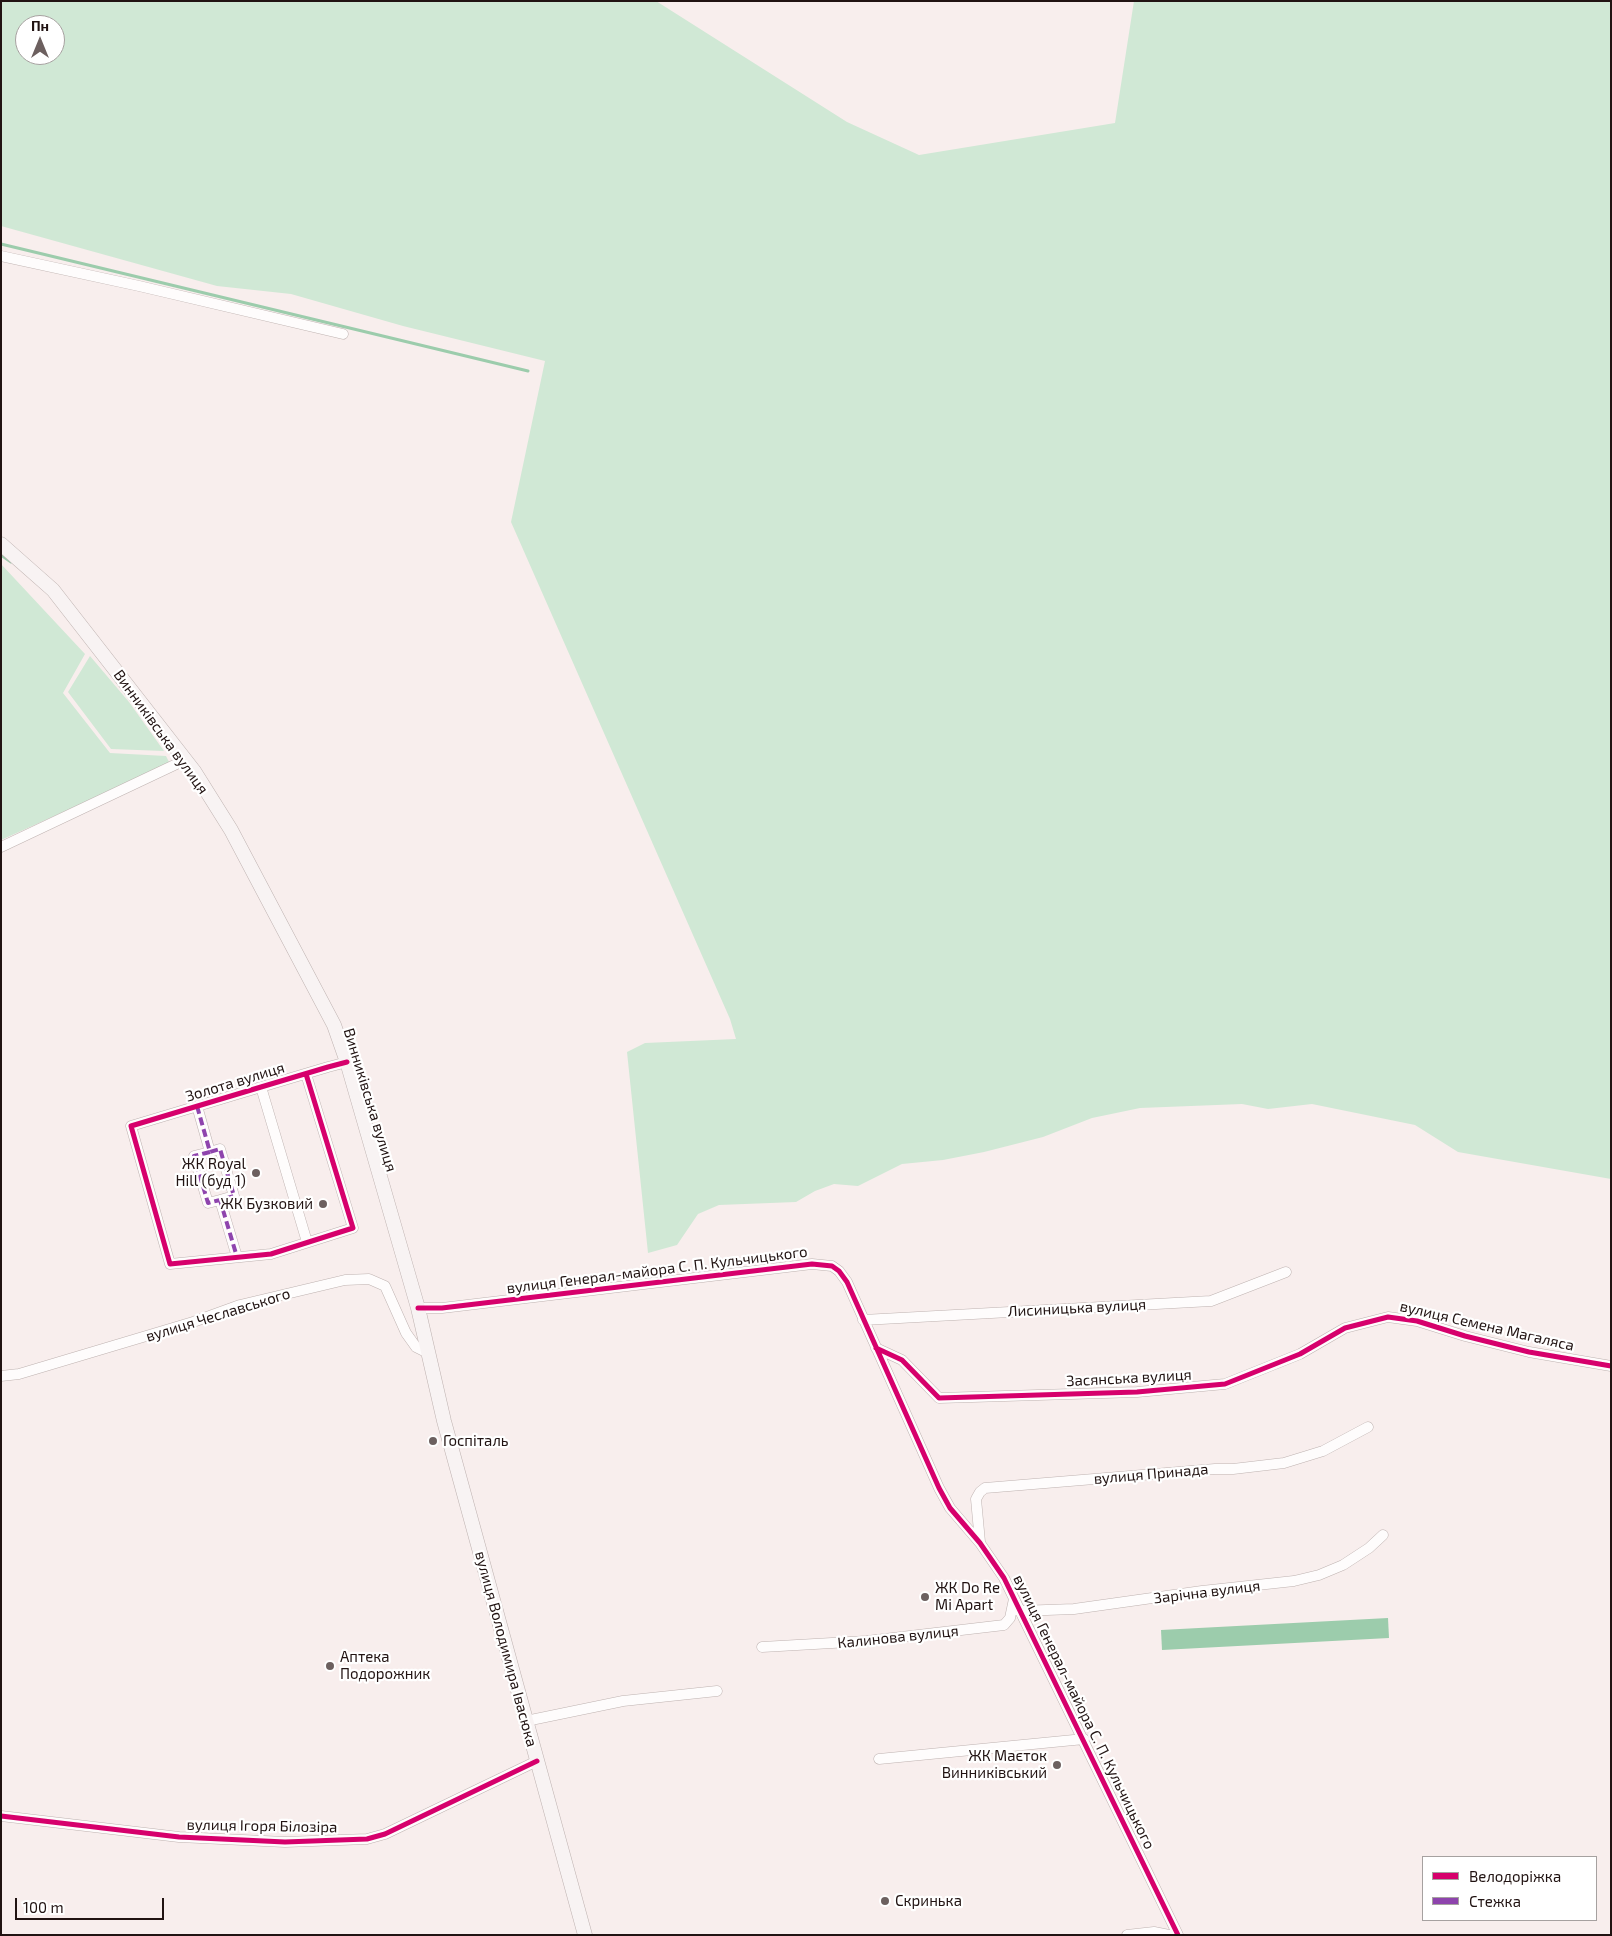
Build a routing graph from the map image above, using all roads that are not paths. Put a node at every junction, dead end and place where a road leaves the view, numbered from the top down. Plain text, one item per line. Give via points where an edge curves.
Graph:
1 (1, 256) edge
2 (343, 334) dead end
3 (1, 544) edge
4 (186, 760) junction
5 (1, 847) edge
6 (347, 1062) junction
7 (306, 1074) junction
8 (261, 1087) junction
9 (197, 1106) junction
10 (210, 1152) junction
11 (220, 1200) junction
12 (307, 1242) junction
13 (237, 1257) junction
14 (1286, 1272) dead end
15 (418, 1308) junction
16 (1388, 1317) joint
17 (864, 1320) junction
18 (876, 1348) junction
19 (428, 1358) junction
20 (1611, 1366) edge
21 (1, 1376) edge
22 (1368, 1427) dead end
23 (1383, 1535) dead end
24 (980, 1543) junction
25 (1014, 1598) junction
26 (1019, 1611) junction
27 (762, 1647) dead end
28 (717, 1691) dead end
29 (526, 1721) junction
30 (1084, 1739) junction
31 (879, 1759) dead end
32 (537, 1761) junction
33 (1, 1816) edge
34 (585, 1935) edge
35 (1127, 1935) edge
36 (1169, 1935) edge
37 (1178, 1935) edge

1 - 2 street
3 - 4 main road, Винниківська вулиця via 53,590
4 - 5 street
4 - 6 main road, Винниківська вулиця via 231,830 281,921 334,1025
6 - 7 street, Золота вулиця
6 - 15 main road, Винниківська вулиця
7 - 8 street, Золота вулиця
7 - 12 street via 353,1228
8 - 9 street, Золота вулиця
8 - 12 street
9 - 10 street
9 - 13 street, Золота вулиця via 131,1126 170,1264
10 - 11 street via 220,1149 234,1196
10 - 11 street via 194,1156 208,1203
11 - 13 street
12 - 13 street via 271,1254
14 - 17 street, Лисиницька вулиця via 1211,1301
15 - 17 street, вулиця Генерал-майора С. П. Кульчицького via 442,1308 822,1264 839,1271
15 - 19 main road, Винниківська вулиця
16 - 18 street, Засянська вулиця via 1345,1328 1300,1354 1225,1384 1137,1392 939,1398 902,1360
16 - 20 street, вулиця Семена Магаляса via 1418,1321 1529,1352
17 - 18 street, вулиця Генерал-майора С. П. Кульчицького
18 - 24 street, вулиця Генерал-майора С. П. Кульчицького via 950,1508
19 - 21 street, вулиця Чеславського via 406,1333 385,1286 369,1279 345,1280 240,1305 19,1374
19 - 29 main road, вулиця Володимира Івасюка
22 - 24 street, вулиця Принада via 1323,1451 1284,1462 1233,1469 985,1488 976,1499
23 - 26 street, Зарічна вулиця via 1343,1564 1319,1575 1294,1581 1074,1609
24 - 25 street, вулиця Генерал-майора С. П. Кульчицького
25 - 26 street, вулиця Генерал-майора С. П. Кульчицького
25 - 27 street, Калинова вулиця via 1010,1618 1004,1625 867,1641
26 - 30 street, вулиця Генерал-майора С. П. Кульчицького
28 - 29 street via 623,1701
29 - 32 main road, вулиця Володимира Івасюка
30 - 31 street
30 - 37 street, вулиця Генерал-майора С. П. Кульчицького
32 - 33 street, вулиця Ігоря Білозіра via 385,1834 367,1838 285,1842 178,1837
32 - 34 main road, вулиця Володимира Івасюка
35 - 36 street via 1154,1932

